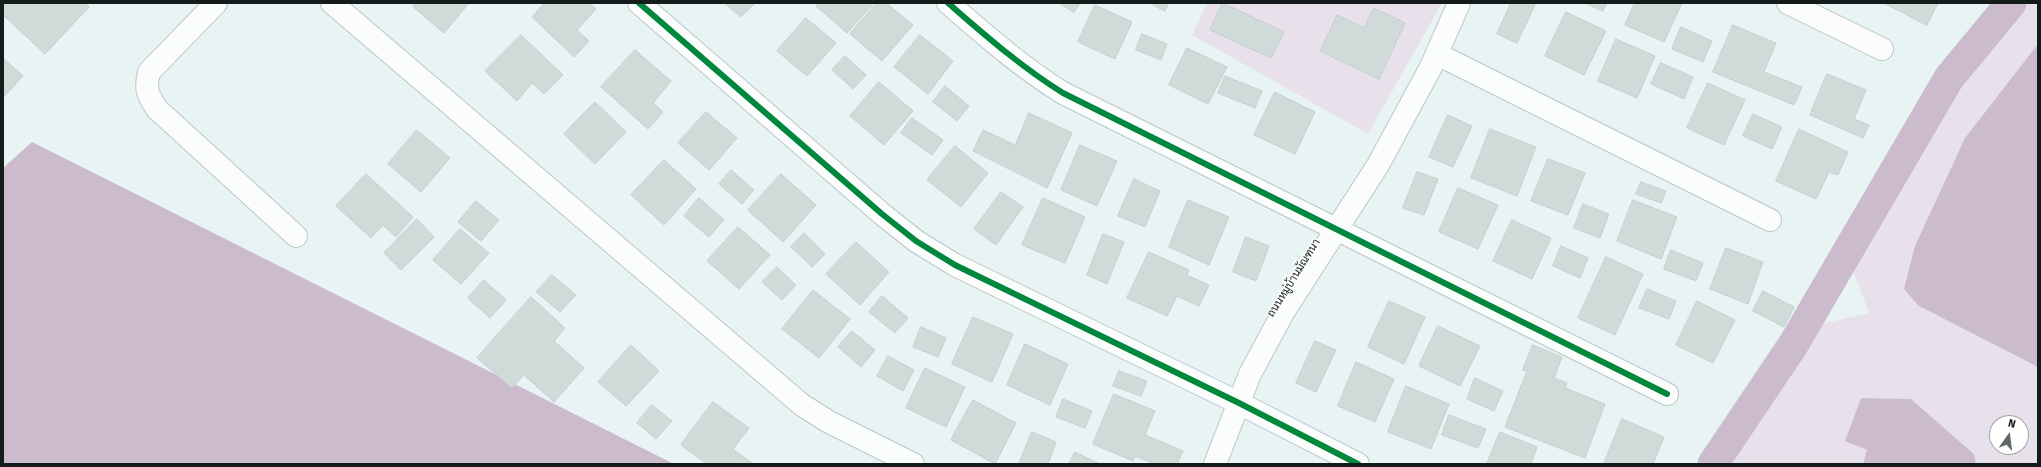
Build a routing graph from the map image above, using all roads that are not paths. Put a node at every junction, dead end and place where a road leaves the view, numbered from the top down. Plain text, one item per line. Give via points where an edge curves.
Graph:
1 (216, 3) edge
2 (332, 3) edge
3 (639, 3) edge
4 (948, 3) edge
5 (1458, 3) edge
6 (1788, 3) edge
7 (1882, 49) dead end
8 (1437, 54) junction
9 (1770, 220) dead end
10 (1336, 230) junction
11 (296, 236) dead end
12 (1667, 394) dead end
13 (1239, 403) junction
14 (913, 464) edge
15 (1215, 464) edge
16 (1358, 464) edge

1 - 11 street via 150,72 146,87 148,93 157,108
2 - 14 street via 802,405 829,422
3 - 13 street via 916,241 955,265
4 - 10 street via 1010,57 1063,93
5 - 8 street, ถนนหมู่บ้านมัณฑนา
6 - 7 street
8 - 9 street
8 - 10 street, ถนนหมู่บ้านมัณฑนา via 1378,165
10 - 12 street
10 - 13 street, ถนนหมู่บ้านมัณฑนา via 1284,311 1250,374
13 - 15 street, ถนนหมู่บ้านมัณฑนา
13 - 16 street

